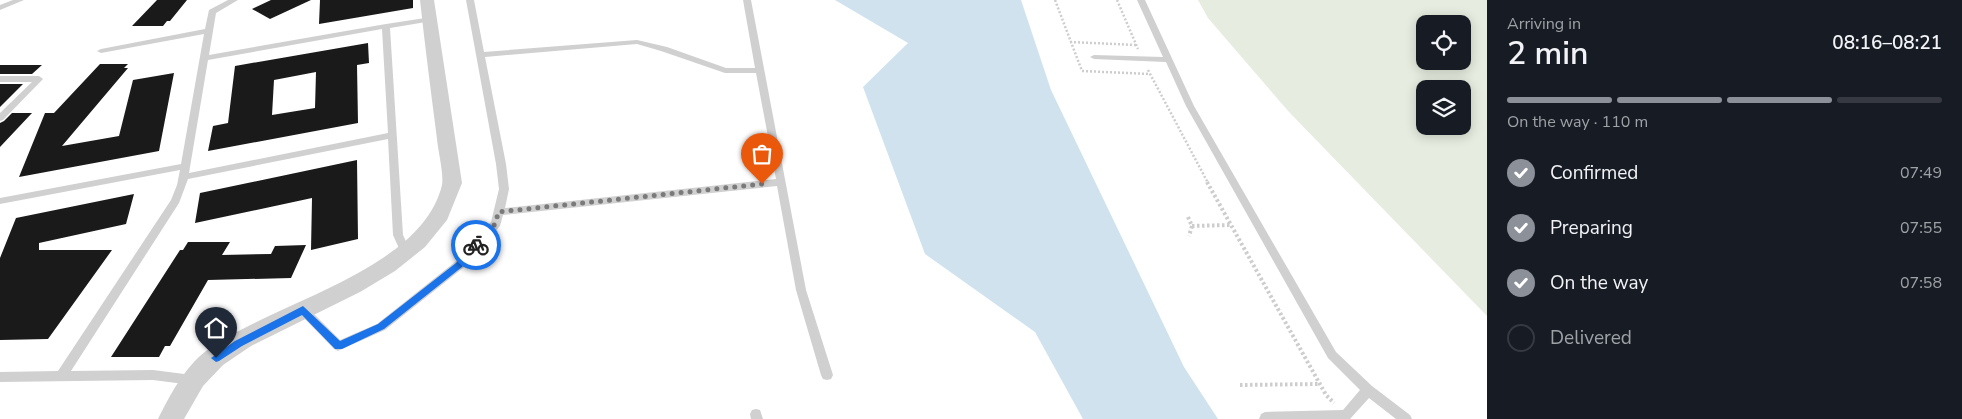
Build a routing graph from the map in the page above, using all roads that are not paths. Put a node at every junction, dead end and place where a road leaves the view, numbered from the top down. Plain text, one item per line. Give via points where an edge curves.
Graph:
1 (20, 0) edge
2 (234, 0) edge
3 (470, 0) edge
4 (747, 0) edge
5 (1141, 0) edge
6 (0, 8) edge
7 (428, 9) edge
8 (386, 26) junction
9 (209, 31) junction
10 (100, 51) dead end
11 (480, 55) junction
12 (1094, 57) dead end
13 (204, 58) junction
14 (1168, 60) junction
15 (760, 70) junction
16 (0, 79) edge
17 (0, 118) edge
18 (392, 135) junction
19 (185, 166) junction
20 (184, 177) junction
21 (781, 182) junction
22 (0, 200) edge
23 (498, 212) junction
24 (406, 252) junction
25 (303, 310) junction
26 (827, 374) dead end
27 (61, 376) junction
28 (0, 377) edge
29 (192, 380) junction
30 (1368, 390) junction
31 (1265, 418) dead end
32 (171, 419) edge
33 (1406, 419) edge

1 - 6 lane
2 - 9 lane via 212,12
3 - 11 lane
4 - 15 lane
5 - 14 lane
7 - 8 lane
7 - 24 street via 452,183 444,211
8 - 13 lane
8 - 18 lane
9 - 10 lane
9 - 13 lane
11 - 15 lane via 637,42 725,70
11 - 23 lane via 504,189
12 - 14 lane
13 - 19 lane
14 - 30 lane via 1190,106 1332,354
15 - 21 lane
16 - 17 lane via 39,79
18 - 20 lane
18 - 24 lane via 398,235
19 - 20 lane
19 - 22 lane
20 - 27 lane via 176,201
21 - 23 lane
21 - 26 lane via 801,290
23 - 25 lane via 496,223 459,265 381,327 338,346
24 - 25 street
25 - 29 street via 238,343
27 - 28 lane
27 - 29 lane via 154,375
29 - 32 street
30 - 31 lane via 1346,415
30 - 33 lane

